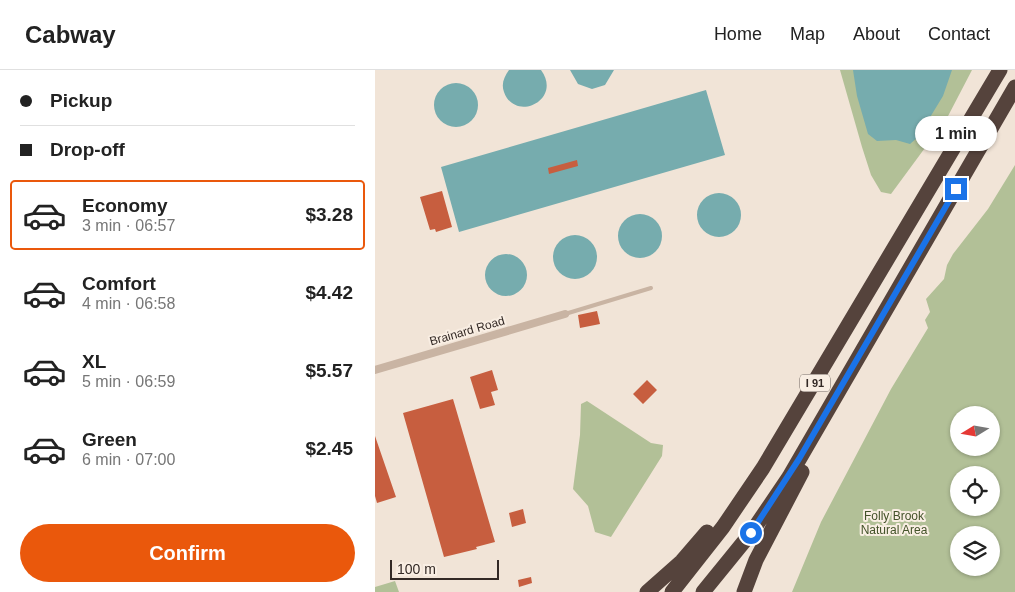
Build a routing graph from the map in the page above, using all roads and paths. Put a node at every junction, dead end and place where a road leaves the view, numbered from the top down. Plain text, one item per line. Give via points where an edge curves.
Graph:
1 (1000, 70) edge
2 (1015, 87) edge
3 (651, 288) dead end
4 (565, 314) joint
5 (375, 370) edge
6 (835, 398) junction
7 (773, 452) junction
8 (647, 592) edge
9 (671, 592) edge
10 (703, 592) edge
11 (744, 592) edge

1 - 7 highway, I 91
2 - 6 highway, I 91
3 - 4 lane
4 - 5 street, Brainard Road
6 - 10 highway, I 91 via 775,498
6 - 11 highway via 820,440 756,560
7 - 8 highway via 689,554
7 - 9 highway, I 91 via 723,528

